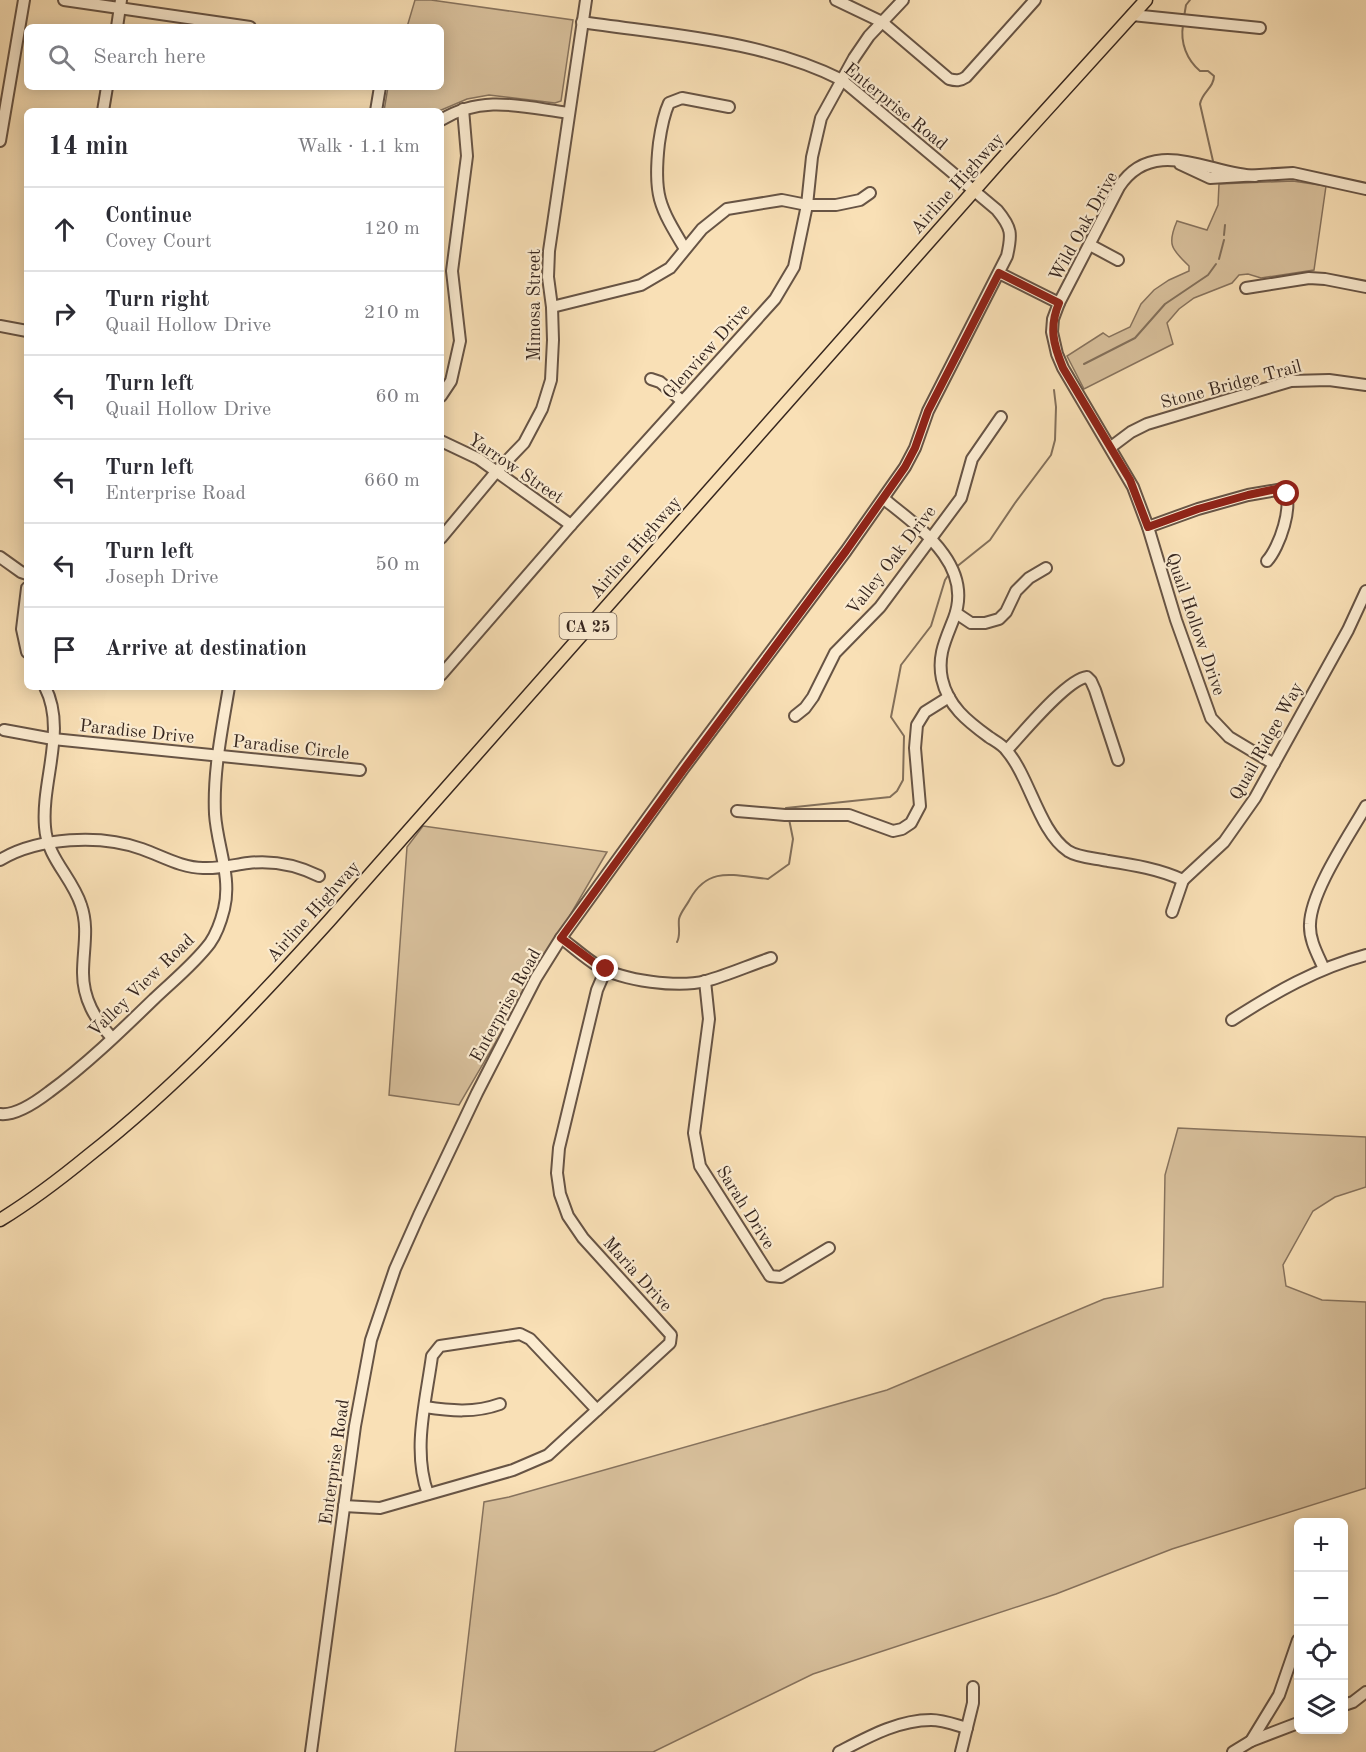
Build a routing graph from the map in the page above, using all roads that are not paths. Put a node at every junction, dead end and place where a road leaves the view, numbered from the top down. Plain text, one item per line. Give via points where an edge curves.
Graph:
1 (24, 0) edge
2 (64, 0) edge
3 (586, 0) edge
4 (836, 0) edge
5 (903, 0) edge
6 (1035, 0) edge
7 (1146, 0) edge
8 (120, 4) edge
9 (1132, 15) junction
10 (582, 22) junction
11 (882, 22) junction
12 (117, 24) edge
13 (233, 24) edge
14 (1260, 28) dead end
15 (842, 80) junction
16 (106, 90) edge
17 (380, 90) edge
18 (729, 107) dead end
19 (104, 108) edge
20 (376, 108) edge
21 (463, 109) junction
22 (569, 114) junction
23 (444, 118) edge
24 (0, 141) edge
25 (1366, 189) edge
26 (973, 191) junction
27 (870, 194) dead end
28 (807, 205) junction
29 (1090, 245) junction
30 (685, 249) junction
31 (1118, 260) dead end
32 (999, 273) junction
33 (1366, 287) edge
34 (1246, 288) dead end
35 (1059, 303) junction
36 (552, 307) junction
37 (0, 326) edge
38 (24, 330) edge
39 (651, 379) dead end
40 (1366, 385) edge
41 (444, 392) edge
42 (682, 401) junction
43 (1000, 417) dead end
44 (444, 442) edge
45 (1111, 447) junction
46 (496, 472) junction
47 (884, 499) junction
48 (571, 525) junction
49 (1148, 527) junction
50 (444, 534) edge
51 (930, 540) junction
52 (0, 557) edge
53 (1267, 561) dead end
54 (1046, 568) dead end
55 (24, 573) edge
56 (1366, 591) edge
57 (24, 613) edge
58 (956, 613) junction
59 (24, 638) edge
60 (444, 672) edge
61 (46, 690) edge
62 (229, 690) edge
63 (949, 697) junction
64 (795, 716) dead end
65 (4, 730) dead end
66 (53, 739) junction
67 (1007, 750) junction
68 (218, 756) junction
69 (1118, 760) dead end
70 (1274, 764) junction
71 (360, 770) dead end
72 (1366, 806) edge
73 (737, 811) dead end
74 (48, 843) junction
75 (0, 860) edge
76 (224, 867) junction
77 (319, 876) dead end
78 (1183, 880) junction
79 (1172, 912) dead end
80 (561, 938) junction
81 (1366, 955) edge
82 (771, 958) dead end
83 (606, 969) junction
84 (1324, 969) junction
85 (705, 981) junction
86 (1232, 1020) dead end
87 (112, 1038) junction
88 (0, 1114) edge
89 (0, 1220) edge
90 (829, 1248) dead end
91 (500, 1404) dead end
92 (425, 1407) junction
93 (597, 1410) junction
94 (428, 1494) junction
95 (344, 1506) junction
96 (1294, 1654) edge
97 (972, 1687) dead end
98 (1366, 1692) edge
99 (1348, 1704) edge
100 (1294, 1725) edge
101 (968, 1728) junction
102 (1251, 1741) junction
103 (311, 1752) edge
104 (839, 1752) edge
105 (961, 1752) edge
106 (1233, 1752) edge

1 - 24 street
2 - 8 street
3 - 10 street, Mimosa Street
4 - 11 street
5 - 11 street, Glenview Drive
6 - 11 street via 962,80 955,81 942,73
7 - 9 main road, Airline Highway / CA 25
8 - 12 street
8 - 13 street
9 - 14 street
9 - 26 main road, Airline Highway / CA 25
10 - 15 street, Enterprise Road via 762,49 815,66
10 - 22 street, Mimosa Street
11 - 15 street, Glenview Drive
15 - 26 street, Enterprise Road
15 - 28 street, Glenview Drive via 821,118
16 - 19 street
17 - 20 street
18 - 30 street via 682,98 669,103 663,115 655,174 658,194
21 - 22 street via 494,103
21 - 23 street
21 - 41 street via 467,156 452,271 460,341 451,381
22 - 36 street, Mimosa Street via 549,251
25 - 29 street, Wild Oak Drive via 1299,174 1239,175 1157,160 1128,176 1119,187
26 - 32 street, Enterprise Road via 997,210 1011,236
26 - 89 main road, Airline Highway / CA 25 via 261,996 118,1132
27 - 28 street via 836,205
28 - 30 street via 782,200 727,209
28 - 42 street, Glenview Drive via 794,267 775,299
29 - 31 street
29 - 35 street, Wild Oak Drive
30 - 36 street via 670,268 640,285
32 - 35 street
32 - 47 street, Enterprise Road via 928,411 915,448
33 - 34 street via 1314,278
35 - 45 street, Quail Hollow Drive via 1052,332 1057,354
36 - 46 street, Mimosa Street via 551,381 547,398 524,443
37 - 38 street
39 - 42 street
40 - 45 street, Stone Bridge Trail via 1316,379 1291,381 1147,424
42 - 48 street, Glenview Drive
43 - 51 street, Valley Oak Drive via 972,459 961,498
44 - 46 street, Yarrow Street
45 - 49 street, Quail Hollow Drive via 1133,487
46 - 48 street, Yarrow Street
46 - 50 street, Mimosa Street
47 - 51 street
47 - 80 street, Enterprise Road
48 - 60 street, Glenview Drive
49 - 53 street via 1248,495 1283,489 1287,496 1281,534
49 - 70 street, Quail Hollow Drive via 1211,717 1229,737
51 - 58 street via 956,573
51 - 64 street, Valley Oak Drive via 880,607 835,652 813,697
52 - 55 street
54 - 58 street via 1016,591 999,619 971,623
56 - 70 street, Quail Ridge Way
57 - 59 street
58 - 63 street via 940,657 942,681
61 - 66 street via 53,705
62 - 68 street, Valley View Road
63 - 67 street via 969,722
63 - 73 street via 925,712 917,725 920,806 911,823 902,829 892,831 849,815
65 - 66 street, Paradise Drive
66 - 68 street, Paradise Drive
66 - 74 street via 44,809
67 - 69 street via 1052,702 1087,677
67 - 78 street via 1049,830 1069,851 1141,866
68 - 71 street, Paradise Circle
68 - 76 street, Valley View Road via 216,832
70 - 78 street, Quail Ridge Way via 1224,842
72 - 84 street via 1311,914 1312,939
74 - 75 street
74 - 76 street via 72,839 102,842 140,848 192,867
74 - 87 street via 81,905 86,932 85,992 95,1016
76 - 77 street via 284,864
76 - 87 street, Valley View Road via 225,903 210,942
78 - 79 street
80 - 83 street
80 - 95 street, Enterprise Road via 477,1093 395,1269 371,1340
81 - 84 street
82 - 85 street
83 - 85 street via 660,983
83 - 93 street, Maria Drive via 597,990 559,1149 560,1194 568,1216 583,1238 671,1335 670,1343
84 - 86 street
85 - 90 street, Sarah Drive via 709,1019 694,1133 700,1166 770,1276 781,1277
87 - 88 street, Valley View Road via 50,1092 16,1111
91 - 92 street via 483,1410
92 - 93 street via 432,1356 440,1346 520,1334 530,1339
92 - 94 street via 420,1464
93 - 94 street, Maria Drive via 548,1455 513,1470
94 - 95 street, Maria Drive via 380,1508
95 - 103 street, Enterprise Road
96 - 102 street via 1279,1695
97 - 101 street
98 - 99 street
100 - 102 street
101 - 104 street via 933,1720 904,1723
101 - 105 street
102 - 106 street

